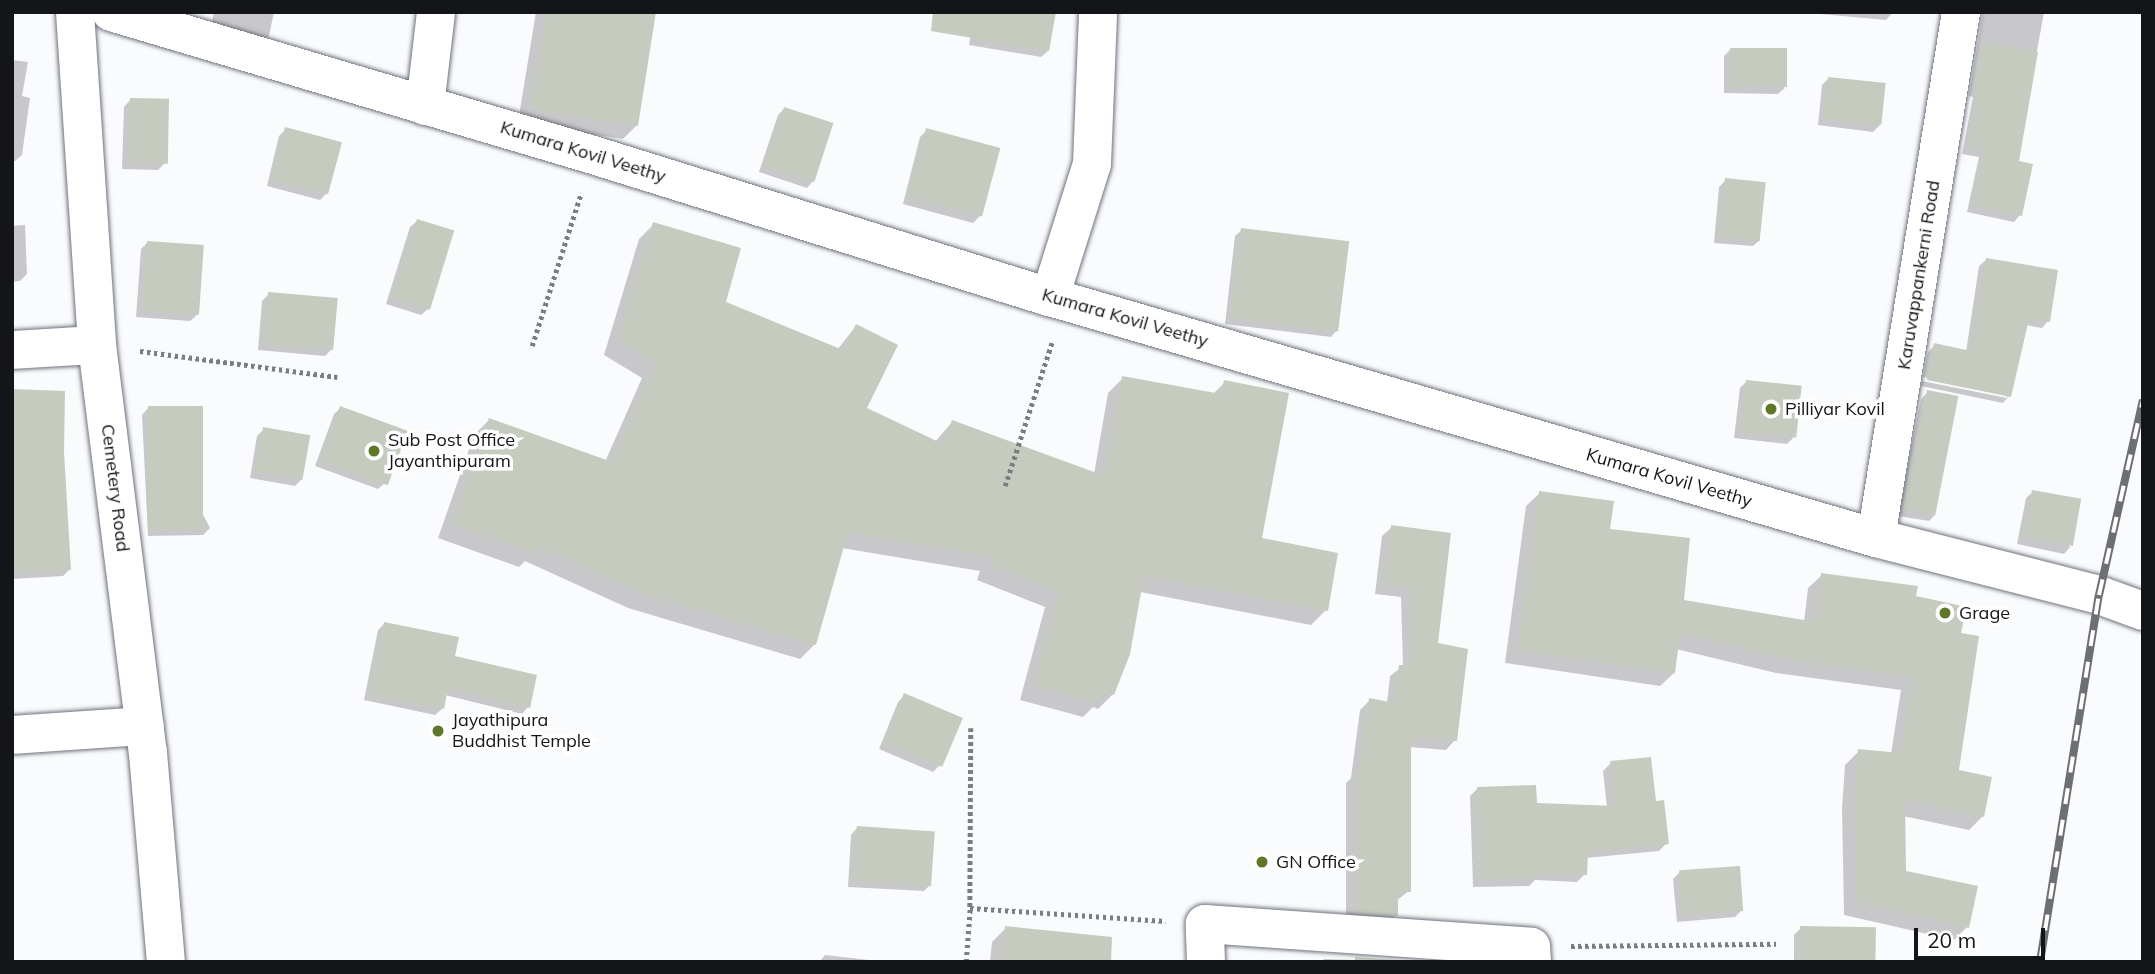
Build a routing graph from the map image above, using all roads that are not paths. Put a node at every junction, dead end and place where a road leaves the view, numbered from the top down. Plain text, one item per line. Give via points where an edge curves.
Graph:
1 (75, 12) edge
2 (111, 12) edge
3 (436, 12) edge
4 (1098, 12) edge
5 (1961, 12) edge
6 (425, 106) junction
7 (1058, 299) junction
8 (97, 345) junction
9 (12, 350) edge
10 (1876, 538) junction
11 (2143, 611) edge
12 (145, 726) junction
13 (12, 735) edge
14 (1532, 954) edge
15 (166, 962) edge
16 (1206, 962) edge

1 - 8 main road, Cemetery Road
2 - 6 main road, Kumara Kovil Veethy
3 - 6 main road
4 - 7 main road via 1092,164
5 - 10 main road, Karuvappankerni Road
6 - 7 main road, Kumara Kovil Veethy
7 - 10 main road, Kumara Kovil Veethy
8 - 9 main road
8 - 12 main road, Cemetery Road
10 - 11 main road, Kumara Kovil Veethy via 2099,595
12 - 13 main road
12 - 15 main road, Cemetery Road
14 - 16 main road via 1205,924

